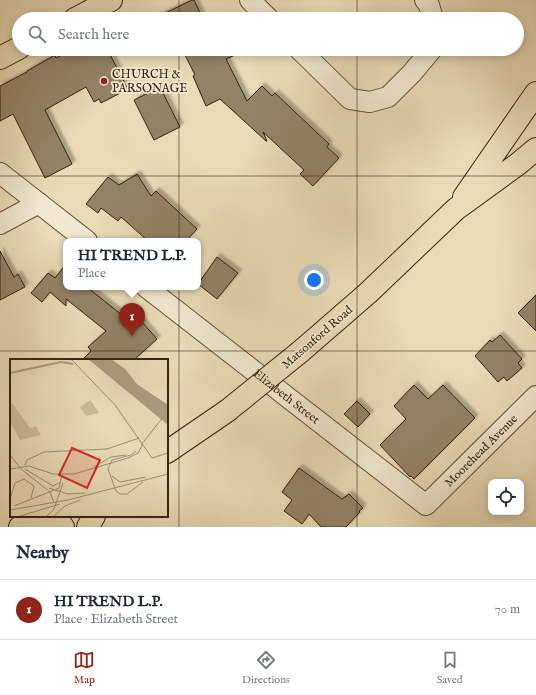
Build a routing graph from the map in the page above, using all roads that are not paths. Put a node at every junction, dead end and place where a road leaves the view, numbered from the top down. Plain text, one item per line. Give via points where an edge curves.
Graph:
1 (111, 0) edge
2 (250, 0) edge
3 (425, 0) edge
4 (88, 12) edge
5 (262, 12) edge
6 (431, 12) edge
7 (12, 52) edge
8 (305, 56) edge
9 (426, 56) edge
10 (0, 58) edge
11 (536, 93) edge
12 (536, 149) edge
13 (0, 173) edge
14 (39, 203) junction
15 (456, 209) junction
16 (0, 224) edge
17 (83, 238) edge
18 (150, 290) edge
19 (536, 396) edge
20 (168, 451) edge
21 (426, 505) joint
22 (45, 517) edge
23 (52, 517) edge
24 (53, 517) edge
25 (93, 517) edge
26 (20, 527) edge
27 (53, 527) edge
28 (63, 527) edge
29 (88, 527) edge

1 - 4 main road
2 - 5 street
3 - 6 street
7 - 10 main road
8 - 9 street via 350,99 370,102 388,97
11 - 15 main road, Matsonford Road
12 - 15 main road, Matsonford Road
13 - 14 street
14 - 16 street
14 - 17 street
15 - 20 main road, Matsonford Road, bridge via 368,293 300,352 227,411
18 - 21 street, Elizabeth Street
19 - 21 street, Moorehead Avenue
22 - 26 main road
23 - 27 main road
24 - 28 main road
25 - 29 main road

